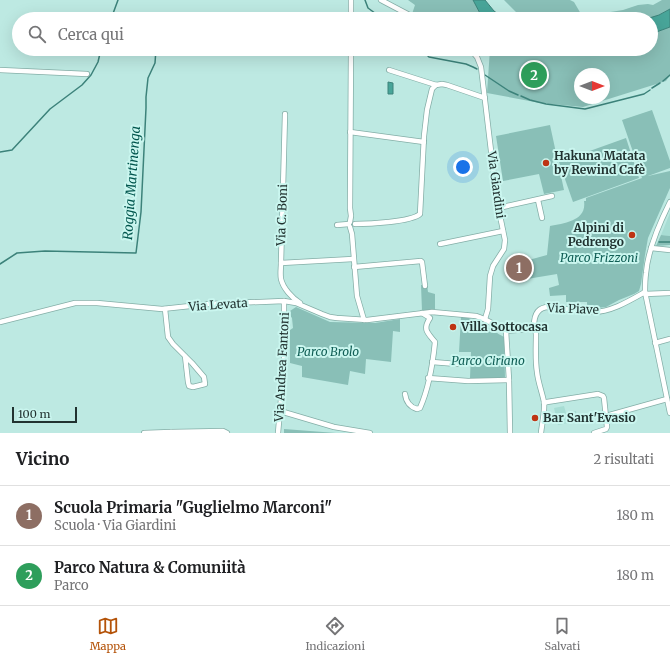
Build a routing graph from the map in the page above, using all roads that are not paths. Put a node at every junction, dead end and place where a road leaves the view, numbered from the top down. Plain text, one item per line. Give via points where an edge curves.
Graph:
1 (352, 0) edge
2 (381, 0) edge
3 (351, 12) edge
4 (404, 12) edge
5 (351, 56) edge
6 (476, 56) edge
7 (0, 70) edge
8 (389, 70) dead end
9 (86, 74) dead end
10 (436, 86) junction
11 (485, 98) junction
12 (286, 114) dead end
13 (350, 132) junction
14 (424, 142) junction
15 (552, 196) dead end
16 (538, 200) junction
17 (670, 202) edge
18 (498, 208) junction
19 (542, 218) dead end
20 (352, 223) junction
21 (337, 225) dead end
22 (503, 231) junction
23 (440, 244) dead end
24 (651, 248) junction
25 (670, 250) edge
26 (353, 259) junction
27 (281, 262) junction
28 (354, 267) junction
29 (425, 286) dead end
30 (645, 293) junction
31 (670, 293) edge
32 (284, 301) junction
33 (304, 306) junction
34 (165, 309) junction
35 (435, 312) junction
36 (422, 313) junction
37 (430, 318) junction
38 (485, 319) junction
39 (364, 320) junction
40 (0, 322) edge
41 (534, 325) junction
42 (506, 331) junction
43 (670, 339) edge
44 (655, 343) junction
45 (185, 356) junction
46 (432, 362) junction
47 (456, 364) dead end
48 (428, 378) junction
49 (509, 380) junction
50 (405, 394) dead end
51 (667, 399) junction
52 (544, 404) junction
53 (280, 411) junction
54 (670, 413) edge
55 (606, 416) junction
56 (171, 432) edge
57 (597, 432) edge
58 (144, 433) edge
59 (227, 433) edge
60 (278, 433) edge
61 (370, 433) edge
62 (510, 433) edge
63 (541, 433) edge

1 - 3 street
2 - 4 street
5 - 13 street
6 - 11 street, Via Giardini via 481,67
7 - 9 street
8 - 10 street
10 - 11 street via 447,85
10 - 14 street via 432,89 427,110
11 - 18 street, Via Giardini
12 - 27 street, Via C. Boni
13 - 14 street
13 - 20 street
14 - 20 street via 419,216 393,222
15 - 16 street
16 - 18 street
16 - 19 street
17 - 24 street
18 - 22 street, Via Giardini
20 - 21 street
20 - 26 street
22 - 23 street
22 - 38 street, Via Giardini via 504,249 490,276
24 - 25 street
24 - 30 street
26 - 27 street
26 - 28 street
27 - 33 street, Via C. Boni via 283,284 294,299
28 - 29 street via 421,261
28 - 39 street via 357,296
30 - 31 street
30 - 41 street, Via Piave via 611,309 592,312 543,307 536,316
30 - 44 street
32 - 33 street, Via Levata
32 - 34 street, Via Levata via 209,304
32 - 53 street, Via Andrea Fantoni via 284,365
33 - 39 street, Via Levata via 330,317
34 - 40 street, Via Levata via 75,303
34 - 45 street via 168,337
35 - 36 street, Via Levata
35 - 37 street
35 - 38 street, Via Levata
36 - 37 street
36 - 39 street, Via Levata
37 - 46 street via 426,327 428,335 435,342
38 - 42 street, Via Levata
41 - 42 street via 530,329
41 - 52 street via 537,372
42 - 49 street
43 - 44 street
44 - 51 street
45 - 45 street via 204,377 205,384 189,386
46 - 47 street
46 - 48 street
48 - 49 street via 468,381
48 - 50 street via 420,408 412,408
49 - 62 street
51 - 54 street
51 - 55 street
52 - 55 street via 598,394 603,396
52 - 63 street
53 - 60 street, Via Andrea Fantoni
53 - 61 street via 334,427
55 - 57 street via 606,429
56 - 58 street
56 - 59 street

